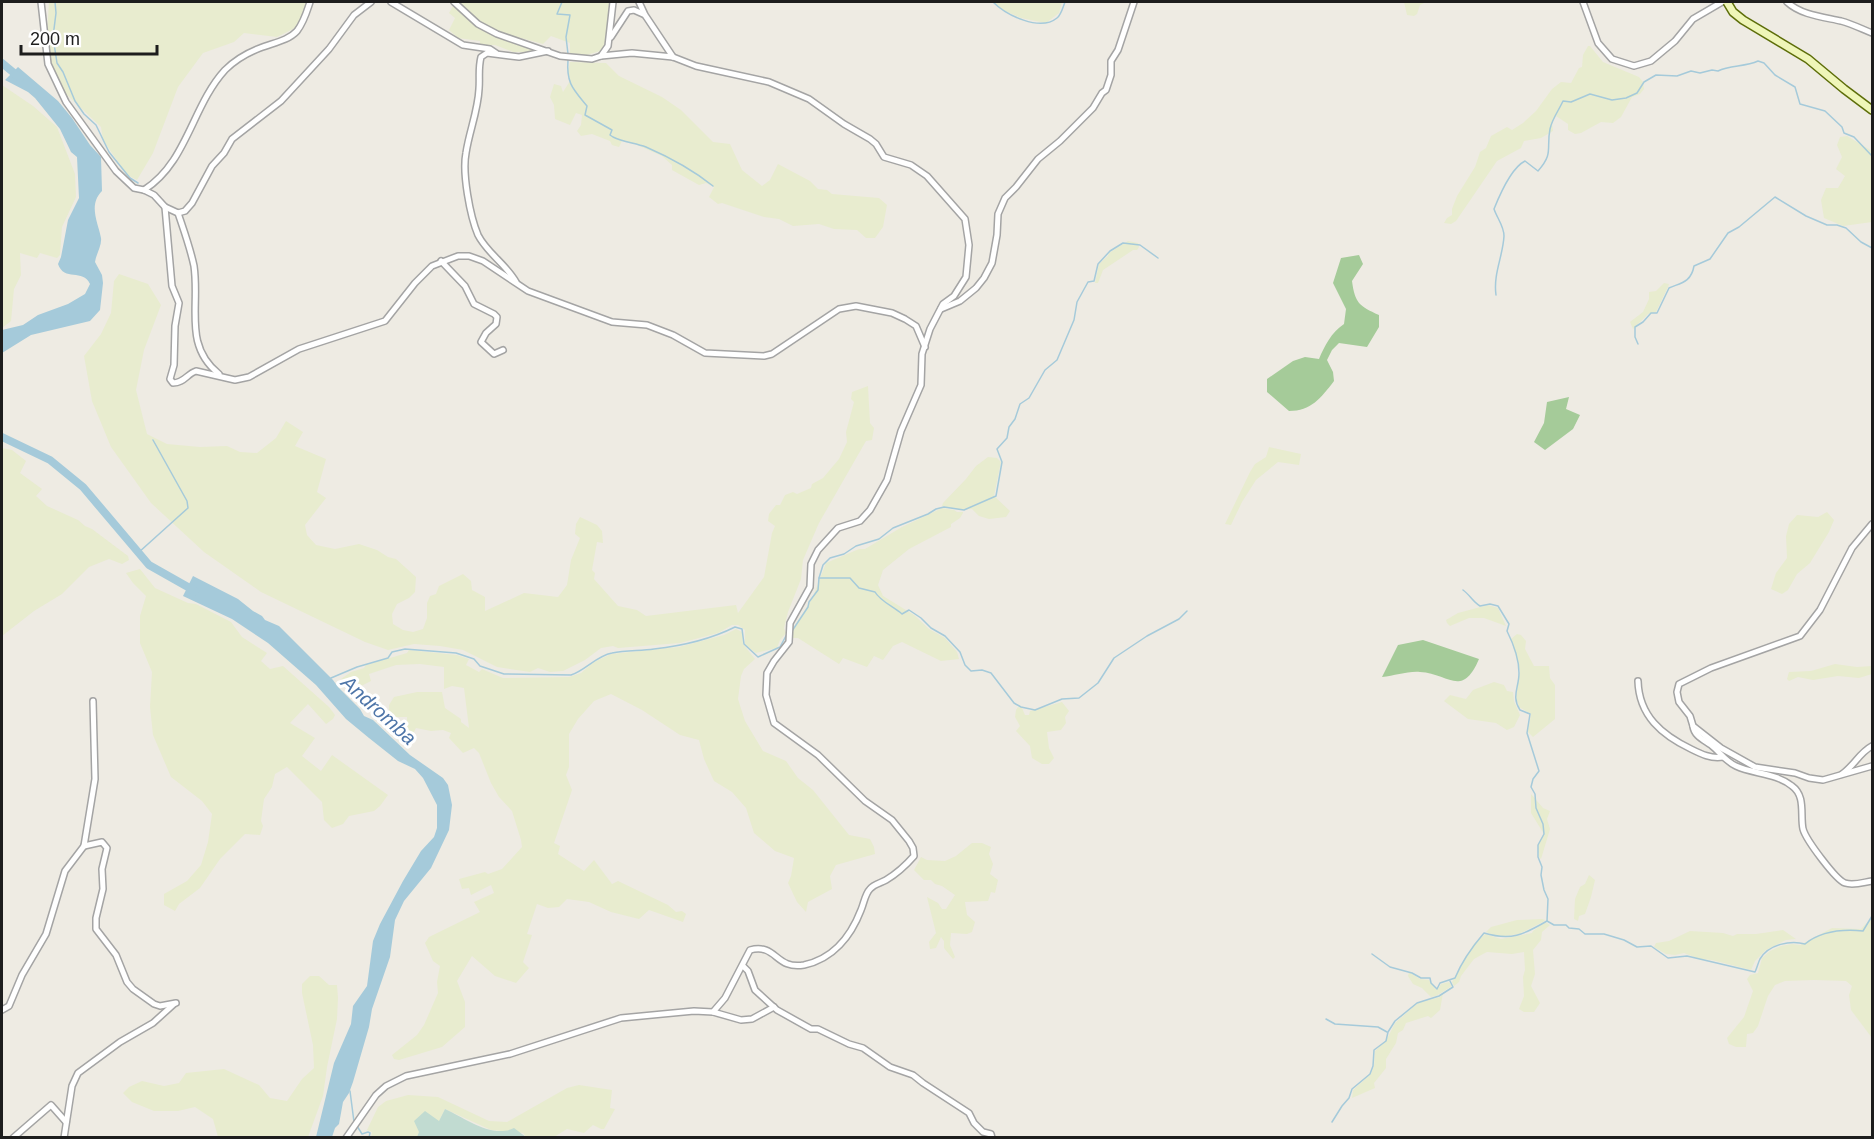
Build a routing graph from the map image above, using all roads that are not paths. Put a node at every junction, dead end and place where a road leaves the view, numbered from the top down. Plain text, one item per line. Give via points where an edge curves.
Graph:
1 (41, 2) edge
2 (310, 2) edge
3 (371, 2) edge
4 (391, 2) edge
5 (454, 2) edge
6 (613, 2) edge
7 (639, 2) edge
8 (1134, 2) edge
9 (1583, 2) edge
10 (1722, 2) edge
11 (1727, 2) edge
12 (1787, 2) edge
13 (645, 15) junction
14 (1872, 33) edge
15 (609, 41) junction
16 (548, 51) junction
17 (497, 54) junction
18 (601, 56) junction
19 (673, 57) junction
20 (1872, 110) edge
21 (144, 190) junction
22 (165, 207) junction
23 (178, 213) junction
24 (441, 261) junction
25 (517, 285) junction
26 (941, 309) junction
27 (925, 347) junction
28 (503, 350) dead end
29 (221, 376) junction
30 (1872, 524) edge
31 (1638, 681) dead end
32 (93, 700) dead end
33 (1693, 726) junction
34 (1872, 746) edge
35 (1723, 757) junction
36 (1872, 766) edge
37 (1838, 777) junction
38 (84, 846) junction
39 (1872, 881) edge
40 (743, 966) junction
41 (774, 1007) junction
42 (2, 1010) edge
43 (713, 1012) junction
44 (66, 1122) junction
45 (13, 1137) edge
46 (64, 1137) edge
47 (346, 1137) edge
48 (992, 1137) edge

1 - 21 street via 48,64 61,93 116,171 134,188
2 - 21 street via 295,33 249,53 225,70 169,168
3 - 23 street via 354,15 281,101 232,139 192,203
4 - 17 street via 463,45 490,49
5 - 16 street via 478,24 497,34
6 - 15 street
7 - 13 street
8 - 26 street via 1111,62 1106,90 1005,198 998,214 992,263 984,278 960,301
9 - 10 street via 1598,43 1612,59 1634,66 1651,61 1693,19
11 - 20 street via 1732,12 1808,59
12 - 14 street
13 - 15 street via 628,11
13 - 19 street
15 - 18 street
16 - 17 street via 519,57
16 - 18 street via 560,56
17 - 25 street via 487,53 479,65 480,88 465,154 465,183 477,233
18 - 19 street via 632,53
19 - 26 street via 770,82 809,99 876,144 884,158 911,165 927,176 968,227 966,277
21 - 22 street
22 - 23 street
22 - 29 street via 172,286 179,303 170,379 178,383 196,371
23 - 29 street via 194,268 195,330 201,354
24 - 25 street via 469,256
24 - 28 street via 465,286 474,304 497,317 481,342 494,354
24 - 29 street via 424,273 385,321 299,349 249,377 236,380
25 - 27 street via 612,322 647,325 705,353 772,354 839,309 856,306 905,319 916,326
26 - 27 street
27 - 40 street via 921,385 901,430 887,480 860,521 838,528 818,550 811,564 810,587 790,623 789,642 767,673 765,684 774,723 818,755 865,801 892,820 909,841 914,856 895,874 869,889 847,938 828,954 804,965 788,965 759,948 750,950
30 - 33 street via 1852,548 1820,610 1800,636 1711,668 1679,684 1679,702
31 - 35 street via 1640,701 1650,720 1679,745 1710,757
32 - 38 street via 96,779
33 - 35 street via 1698,736
33 - 37 street via 1755,767 1823,780
34 - 37 street
35 - 39 street via 1739,767 1792,785 1801,800 1808,842 1839,880 1853,884
36 - 37 street
38 - 42 street via 65,871 46,934 9,1006
38 - 44 street via 102,843 107,848 95,924 116,955 127,982 154,1004 176,1003 78,1073
40 - 41 street via 754,990
40 - 43 street
41 - 43 street via 752,1019 741,1020
41 - 48 street via 811,1029 863,1048 890,1067 913,1075 969,1113 973,1122
43 - 47 street via 621,1018 510,1054 406,1076 376,1095
44 - 45 street via 51,1105
44 - 46 street

